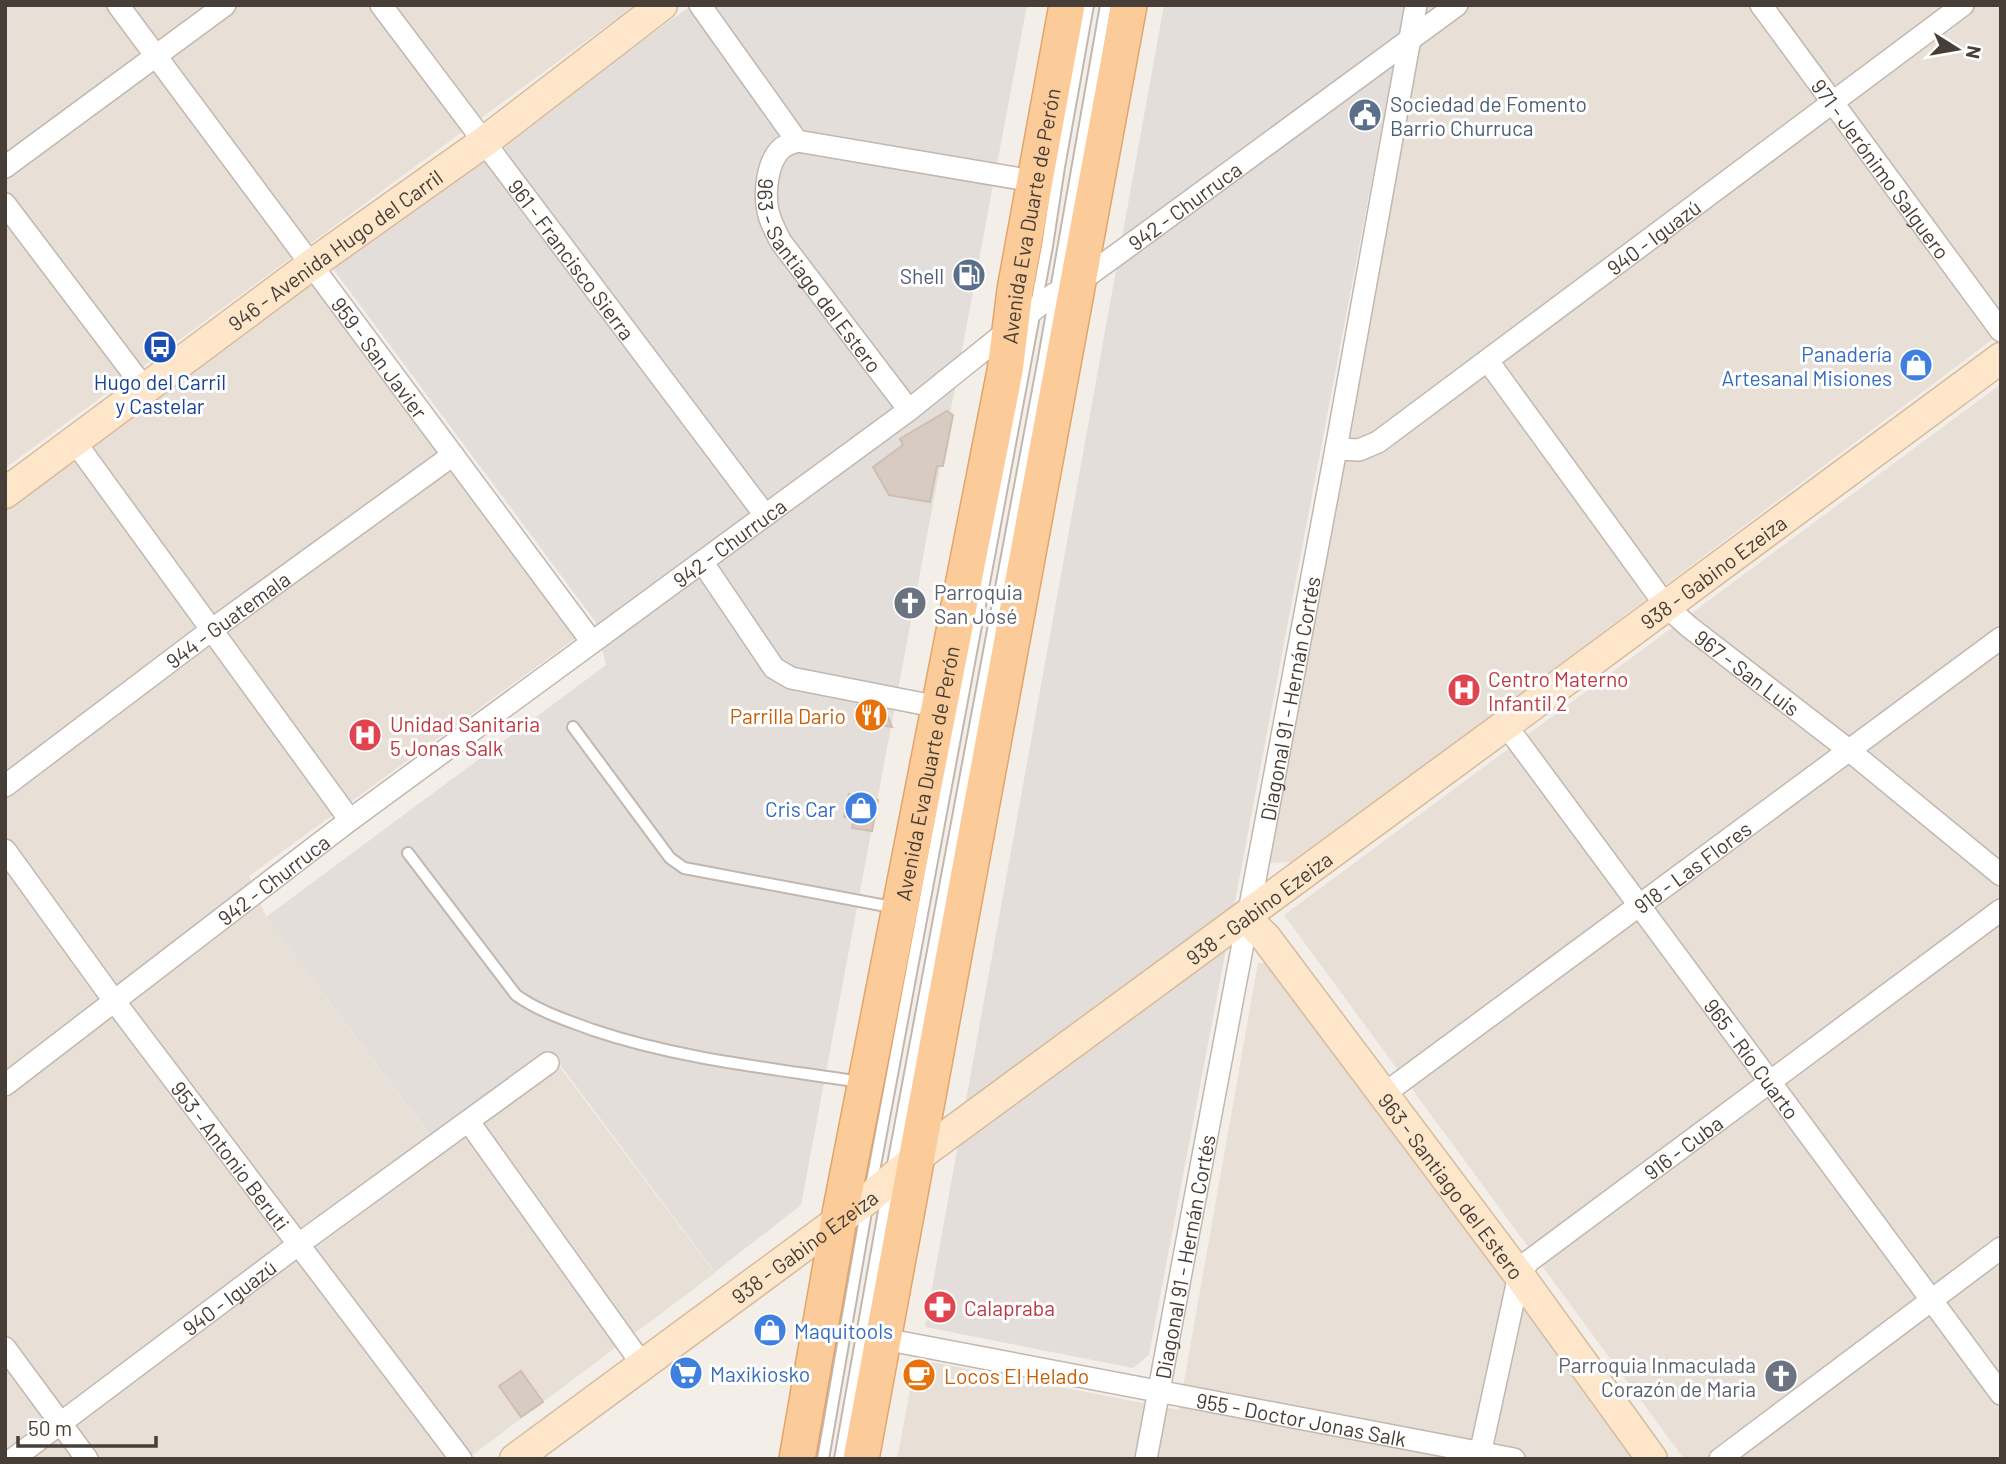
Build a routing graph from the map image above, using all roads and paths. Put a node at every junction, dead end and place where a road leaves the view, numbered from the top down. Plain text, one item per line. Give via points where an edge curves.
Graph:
1 (118, 5) edge
2 (225, 5) edge
3 (381, 5) edge
4 (700, 5) edge
5 (1067, 5) edge
6 (1088, 5) edge
7 (1106, 5) edge
8 (1129, 5) edge
9 (1416, 5) edge
10 (1457, 5) edge
11 (1761, 5) edge
12 (1963, 5) edge
13 (652, 8) edge
14 (1410, 40) junction
15 (156, 57) junction
16 (1832, 102) junction
17 (797, 141) junction
18 (484, 142) junction
19 (5, 167) edge
20 (1033, 181) junction
21 (5, 204) edge
22 (311, 265) junction
23 (1066, 288) junction
24 (1036, 308) junction
25 (1009, 330) junction
26 (2001, 331) edge
27 (2001, 358) edge
28 (1488, 361) junction
29 (145, 389) junction
30 (909, 410) junction
31 (75, 442) junction
32 (1336, 449) junction
33 (453, 455) junction
34 (5, 493) edge
35 (765, 515) junction
36 (703, 563) junction
37 (1666, 606) junction
38 (210, 631) junction
39 (2001, 638) edge
40 (592, 642) junction
41 (939, 706) junction
42 (1504, 724) junction
43 (573, 727) dead end
44 (1850, 751) junction
45 (5, 786) edge
46 (350, 820) junction
47 (5, 850) edge
48 (408, 853) dead end
49 (2001, 875) edge
50 (1639, 905) junction
51 (900, 909) junction
52 (2001, 910) edge
53 (1246, 918) junction
54 (115, 1002) junction
55 (548, 1063) dead end
56 (1770, 1082) junction
57 (866, 1083) junction
58 (5, 1085) edge
59 (1384, 1094) junction
60 (469, 1122) junction
61 (893, 1169) junction
62 (839, 1219) junction
63 (299, 1244) junction
64 (2001, 1248) edge
65 (1519, 1275) junction
66 (1930, 1300) junction
67 (884, 1339) junction
68 (5, 1348) edge
69 (642, 1364) junction
70 (1159, 1391) junction
71 (2001, 1394) edge
72 (61, 1424) junction
73 (1479, 1456) edge
74 (13, 1459) edge
75 (87, 1459) edge
76 (461, 1459) edge
77 (515, 1459) edge
78 (797, 1459) edge
79 (823, 1459) edge
80 (840, 1459) edge
81 (861, 1459) edge
82 (1146, 1459) edge
83 (1514, 1459) edge
84 (1652, 1459) edge
85 (1720, 1459) edge

1 - 15 street, 959 - San Javier
2 - 15 street
3 - 18 street, 961 - Francisco Sierra
4 - 17 street, 963 - Santiago del Estero
5 - 20 main road, Avenida Eva Duarte de Perón
6 - 24 lane
7 - 23 lane
8 - 23 main road
9 - 14 street, Diagonal 91 - Hernán Cortés
10 - 14 street, 942 - Churruca
11 - 16 street, 971 - Jerónimo Salguero
12 - 16 street, 940 - Iguazú
13 - 18 street, 946 - Avenida Hugo del Carril
14 - 23 street, 942 - Churruca
14 - 32 street, Diagonal 91 - Hernán Cortés
15 - 19 street
15 - 22 street, 959 - San Javier
16 - 26 street, 971 - Jerónimo Salguero
16 - 28 street, 940 - Iguazú
17 - 20 street
17 - 30 street, 963 - Santiago del Estero via 782,149 772,163 767,185 773,228
18 - 22 street, 946 - Avenida Hugo del Carril
18 - 35 street, 961 - Francisco Sierra
20 - 25 main road, Avenida Eva Duarte de Perón
21 - 29 street
22 - 29 street, 946 - Avenida Hugo del Carril
22 - 33 street, 959 - San Javier
23 - 24 street, 942 - Churruca
23 - 61 lane
23 - 61 main road via 981,813
24 - 25 street, 942 - Churruca
24 - 61 lane via 888,1104
25 - 30 street, 942 - Churruca
25 - 41 main road, Avenida Eva Duarte de Perón via 1005,371
27 - 37 street, 938 - Gabino Ezeiza
28 - 32 street, 940 - Iguazú via 1369,448
28 - 37 street, 967 - San Luis
29 - 31 street, 946 - Avenida Hugo del Carril
30 - 35 street, 942 - Churruca
31 - 34 street, 946 - Avenida Hugo del Carril
31 - 38 street
32 - 53 street, Diagonal 91 - Hernán Cortés
33 - 38 street, 944 - Guatemala
33 - 40 street, 959 - San Javier
35 - 36 street, 942 - Churruca
36 - 40 street, 942 - Churruca
36 - 41 street via 781,674
37 - 42 street, 938 - Gabino Ezeiza
37 - 44 street, 967 - San Luis
38 - 45 street, 944 - Guatemala
38 - 46 street
39 - 44 street, 918 - Las Flores
40 - 46 street, 942 - Churruca
41 - 51 main road, Avenida Eva Duarte de Perón
42 - 50 street, 965 - Río Cuarto
42 - 53 street, 938 - Gabino Ezeiza
43 - 51 lane via 670,858 684,868
44 - 49 street, 967 - San Luis
44 - 50 street, 918 - Las Flores
46 - 54 street, 942 - Churruca
47 - 54 street, 953 - Antonio Beruti
48 - 57 lane via 516,995 530,1005 636,1044
50 - 56 street, 965 - Río Cuarto
50 - 59 street, 918 - Las Flores
51 - 57 main road, Avenida Eva Duarte de Perón
52 - 56 street, 916 - Cuba
53 - 59 street, 963 - Santiago del Estero
53 - 61 street, 938 - Gabino Ezeiza
53 - 70 street, Diagonal 91 - Hernán Cortés
54 - 58 street, 942 - Churruca
54 - 63 street, 953 - Antonio Beruti
55 - 60 street, 940 - Iguazú
56 - 65 street, 916 - Cuba via 1529,1261
56 - 66 street, 965 - Río Cuarto
57 - 62 main road, Avenida Eva Duarte de Perón
59 - 65 street, 963 - Santiago del Estero
60 - 63 street, 940 - Iguazú
60 - 69 street
61 - 62 street, 938 - Gabino Ezeiza
61 - 67 main road
61 - 79 lane via 859,1238
61 - 80 lane
62 - 69 street, 938 - Gabino Ezeiza
62 - 78 main road, Avenida Eva Duarte de Perón
63 - 72 street, 940 - Iguazú
63 - 76 street, 953 - Antonio Beruti
64 - 66 street
65 - 73 street
65 - 84 street, 963 - Santiago del Estero
66 - 71 street, 965 - Río Cuarto
66 - 85 street
67 - 70 street, 955 - Doctor Jonas Salk
67 - 81 main road
68 - 72 street
69 - 77 street, 938 - Gabino Ezeiza
70 - 73 street, 955 - Doctor Jonas Salk
70 - 82 street, Diagonal 91 - Hernán Cortés
72 - 74 street, 940 - Iguazú
72 - 75 street
73 - 83 street, 955 - Doctor Jonas Salk

